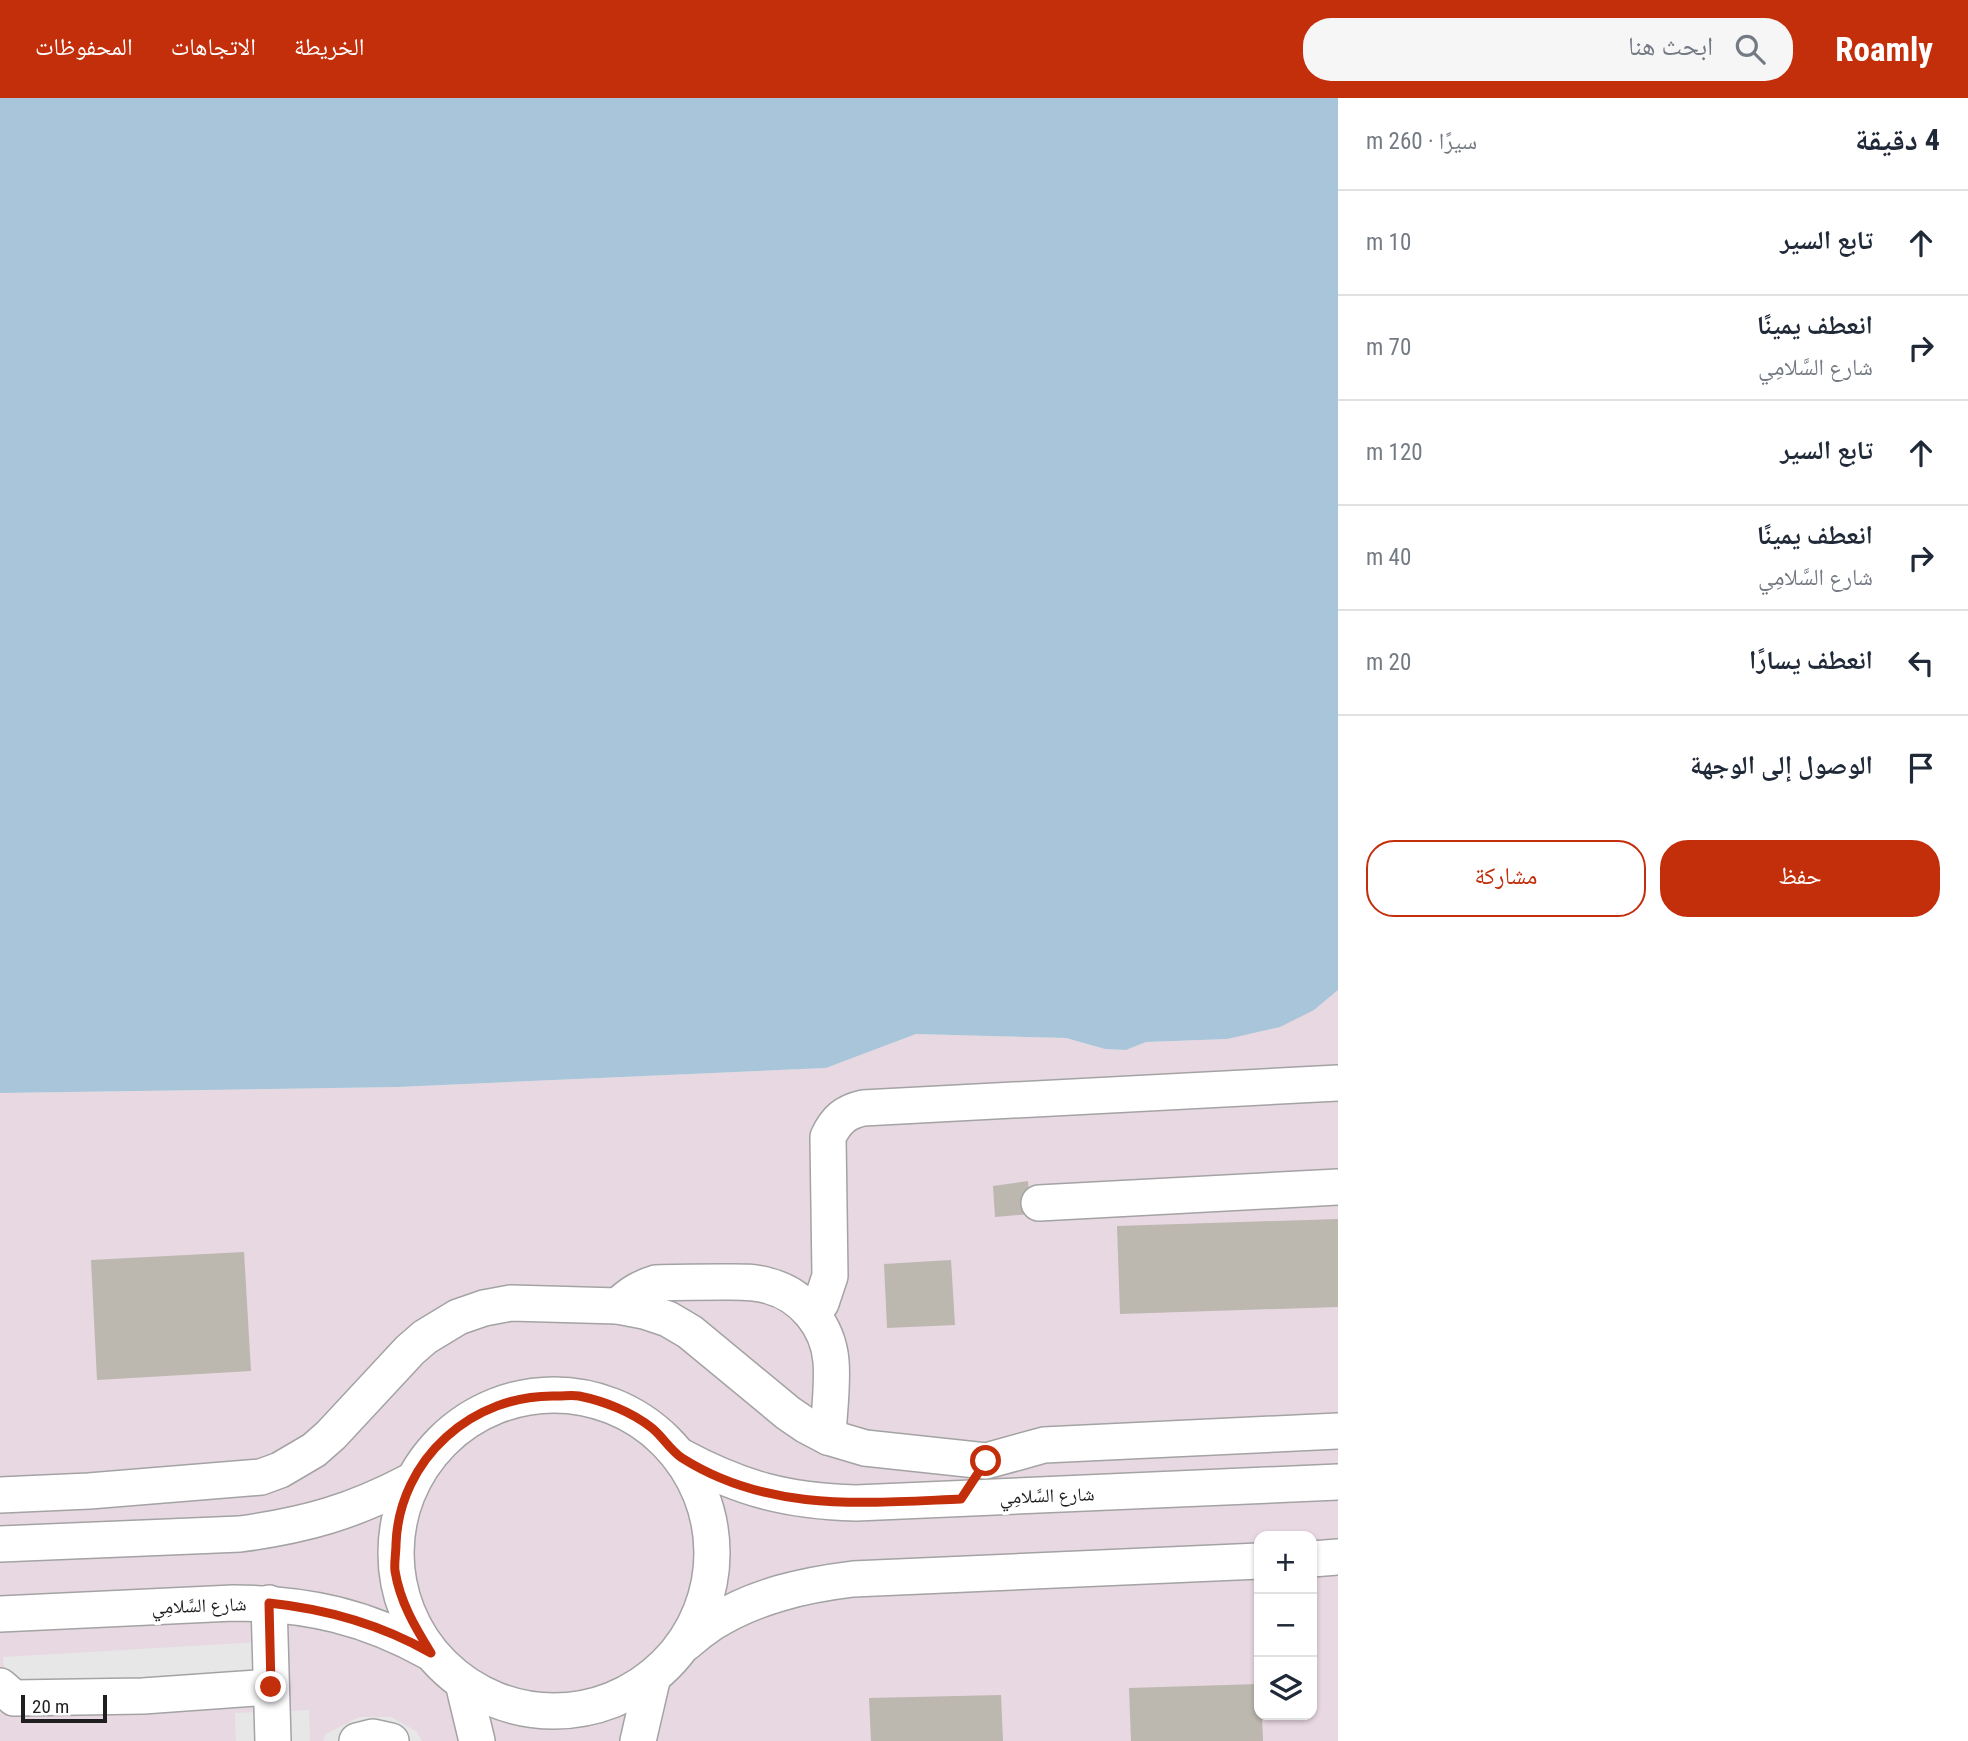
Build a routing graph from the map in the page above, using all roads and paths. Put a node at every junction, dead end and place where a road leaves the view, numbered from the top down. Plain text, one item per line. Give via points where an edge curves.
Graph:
1 (1338, 1083) edge
2 (1338, 1187) edge
3 (1039, 1203) dead end
4 (618, 1306) junction
5 (812, 1314) junction
6 (1338, 1431) edge
7 (828, 1437) junction
8 (680, 1457) junction
9 (986, 1461) junction
10 (411, 1481) junction
11 (1338, 1482) edge
12 (89, 1491) junction
13 (0, 1495) edge
14 (961, 1499) junction
15 (137, 1538) junction
16 (0, 1544) edge
17 (1338, 1558) edge
18 (1317, 1559) edge
19 (1254, 1561) edge
20 (269, 1603) junction
21 (0, 1614) edge
22 (683, 1645) junction
23 (431, 1653) junction
24 (653, 1676) junction
25 (463, 1682) junction
26 (0, 1686) edge
27 (271, 1687) junction
28 (273, 1741) edge
29 (357, 1741) edge
30 (391, 1741) edge
31 (477, 1741) edge
32 (638, 1741) edge

1 - 5 street via 851,1111 833,1126 828,1137 830,1276
2 - 3 street
4 - 5 street via 641,1287 656,1283 754,1283 786,1293
4 - 7 street via 668,1320 690,1332 788,1413
4 - 12 street via 511,1303 458,1317 410,1350 314,1450 261,1477
5 - 7 street via 828,1344 831,1362
6 - 9 street via 1044,1446
7 - 9 street via 875,1449
8 - 10 street via 651,1428 617,1408 579,1396 539,1395 500,1404 464,1422 434,1448
8 - 14 street, شارع السَّلامِي via 712,1474 783,1497 856,1503
8 - 22 street via 697,1485 708,1517 712,1550 710,1583 700,1615
9 - 14 street
10 - 15 street via 346,1511 300,1524 240,1534
10 - 23 street via 397,1524 395,1570 407,1614
11 - 14 street, شارع السَّلامِي
12 - 13 street
12 - 15 street
15 - 16 street
17 - 18 street
19 - 22 street via 816,1583 745,1606
20 - 21 street, شارع السَّلامِي
20 - 23 street, شارع السَّلامِي via 350,1617
20 - 27 street
22 - 24 street
23 - 25 street
24 - 25 street via 618,1697 580,1708 539,1710 499,1701
24 - 32 street
25 - 31 street
26 - 27 street via 14,1698 143,1696
27 - 28 street
29 - 30 street via 373,1737

